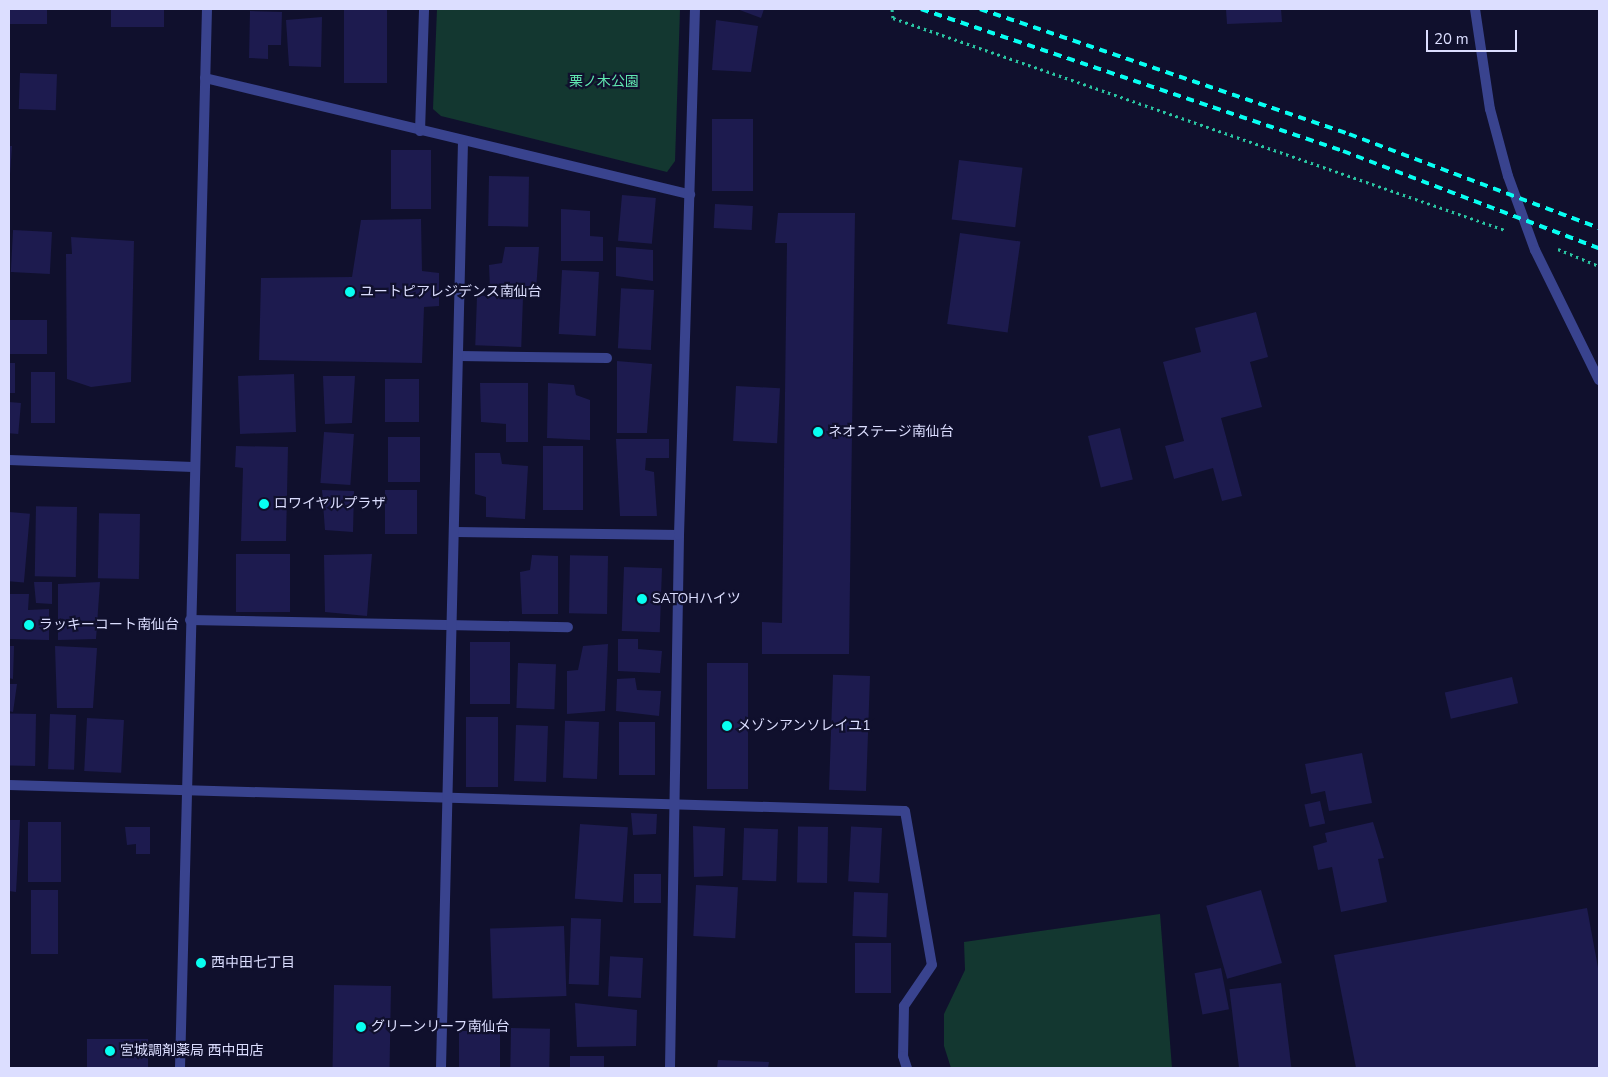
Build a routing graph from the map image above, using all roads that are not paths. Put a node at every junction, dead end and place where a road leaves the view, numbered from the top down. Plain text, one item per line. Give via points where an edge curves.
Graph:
1 (207, 9) edge
2 (424, 9) edge
3 (695, 9) edge
4 (1475, 9) edge
5 (205, 78) junction
6 (420, 131) junction
7 (463, 141) junction
8 (690, 194) junction
9 (459, 356) junction
10 (607, 358) dead end
11 (1599, 380) edge
12 (9, 460) edge
13 (193, 467) junction
14 (456, 532) junction
15 (680, 535) junction
16 (190, 620) junction
17 (453, 624) junction
18 (568, 627) dead end
19 (9, 785) edge
20 (187, 788) junction
21 (448, 797) junction
22 (676, 806) junction
23 (180, 1068) edge
24 (441, 1068) edge
25 (670, 1068) edge
26 (907, 1068) edge

1 - 5 street
2 - 6 street
3 - 8 street
4 - 11 street via 1490,109 1508,176 1531,238
5 - 6 street
5 - 13 street
6 - 7 street
7 - 8 street
7 - 9 street
8 - 15 street
9 - 10 street
9 - 14 street
12 - 13 street
13 - 16 street
14 - 15 street
14 - 17 street
15 - 22 street
16 - 17 street
16 - 20 street
17 - 18 street
17 - 21 street
19 - 20 street
20 - 21 street
20 - 23 street
21 - 22 street
21 - 24 street
22 - 25 street
22 - 26 street via 906,810 932,965 904,1006

